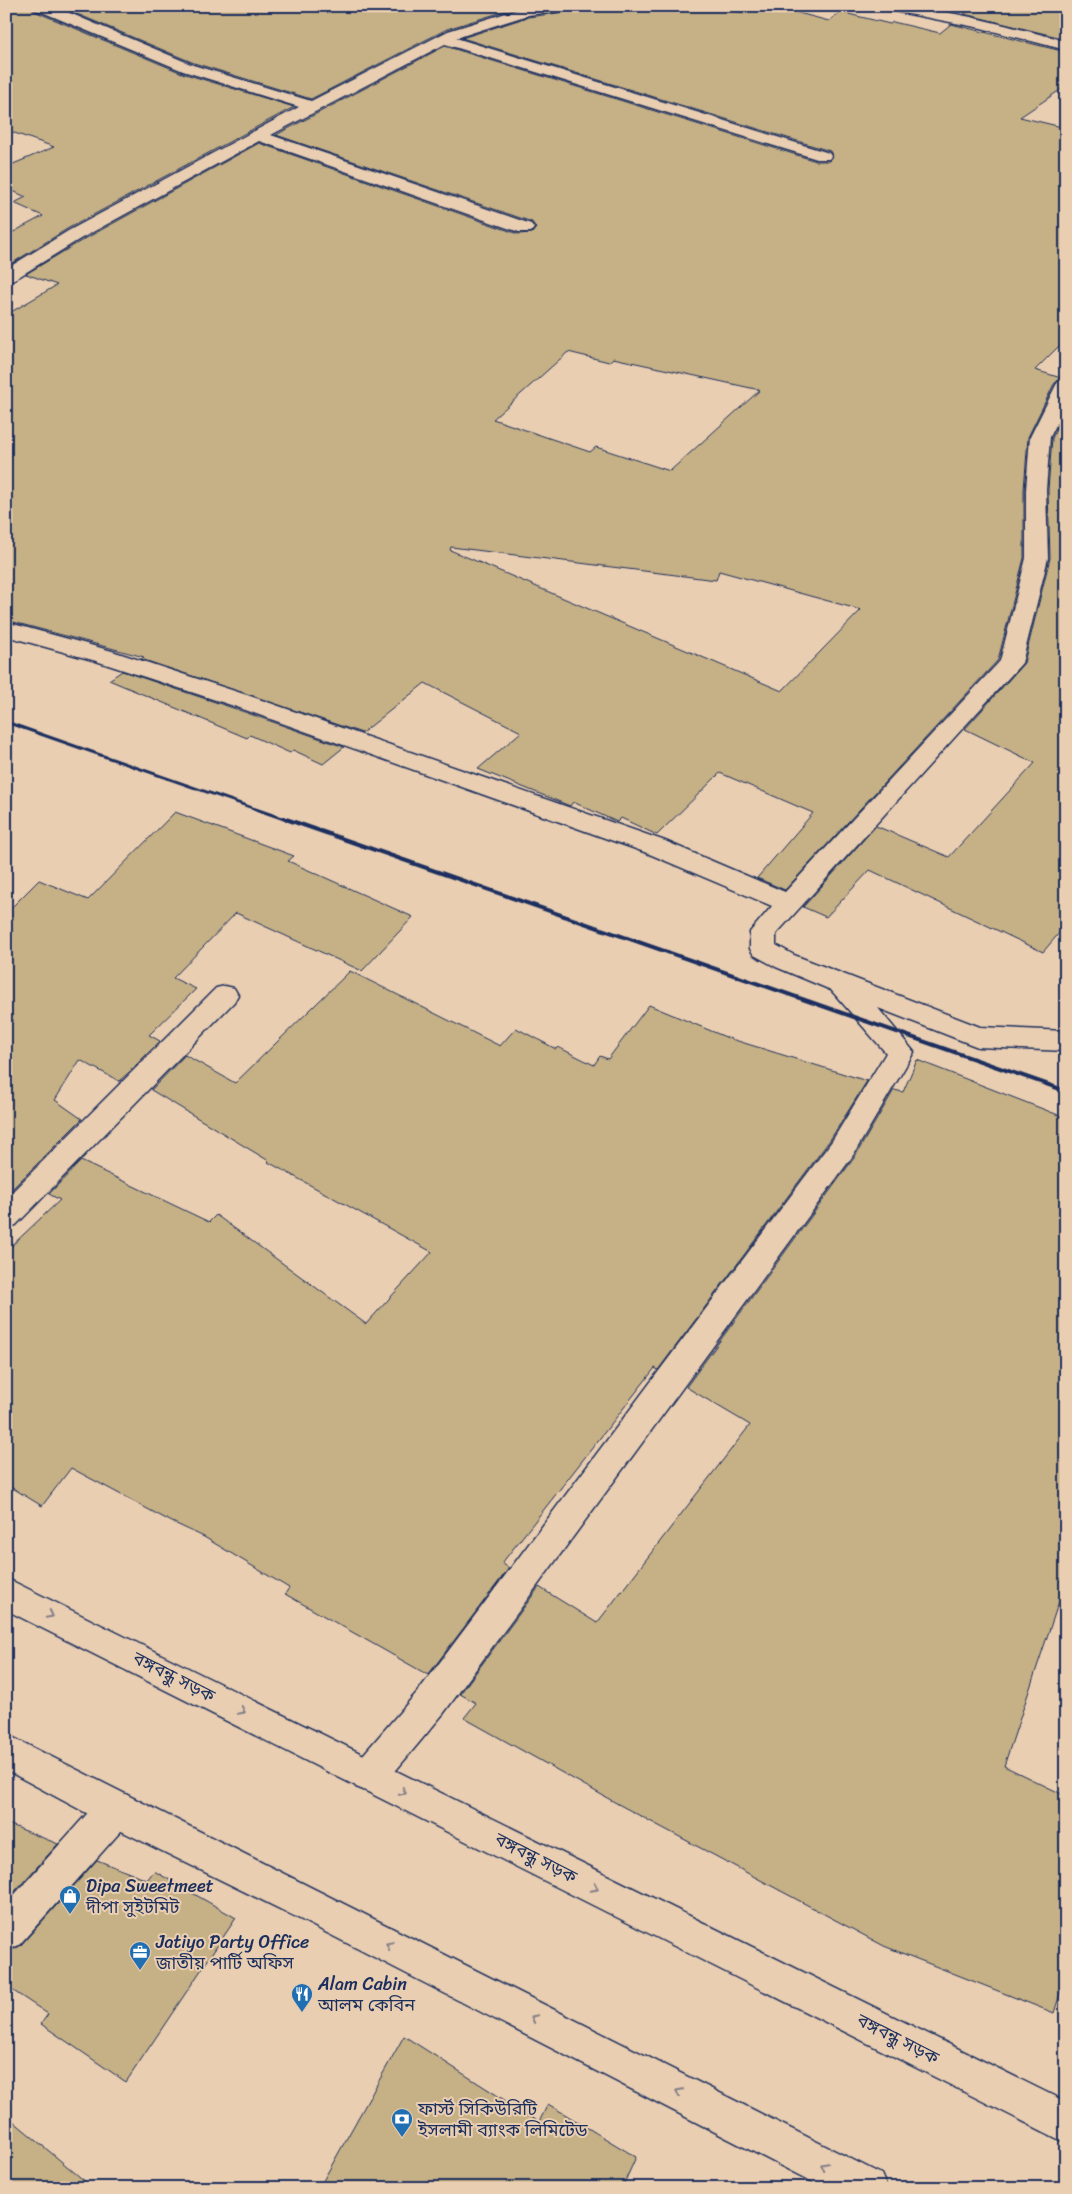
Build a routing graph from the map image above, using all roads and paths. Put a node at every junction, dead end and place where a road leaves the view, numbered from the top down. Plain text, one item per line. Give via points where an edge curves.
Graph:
1 (40, 6) edge
2 (566, 6) edge
3 (888, 6) edge
4 (444, 39) junction
5 (1066, 46) edge
6 (312, 106) junction
7 (257, 136) junction
8 (823, 156) dead end
9 (525, 228) dead end
10 (6, 277) edge
11 (1066, 384) edge
12 (6, 629) edge
13 (787, 904) junction
14 (839, 981) junction
15 (225, 995) dead end
16 (1066, 1041) edge
17 (6, 1217) edge
18 (6, 1593) edge
19 (6, 1751) edge
20 (370, 1775) junction
21 (116, 1809) junction
22 (6, 1932) edge
23 (1066, 2123) edge
24 (867, 2188) edge

1 - 6 street via 188,68
2 - 4 street via 526,11
3 - 5 street via 982,24
4 - 6 street
4 - 8 street
6 - 7 street
7 - 9 street
7 - 10 street via 74,235
11 - 13 street via 1040,437 1036,490 1037,558 1011,663
12 - 13 street via 104,656 245,702 656,847
13 - 14 street via 762,932 763,949
14 - 16 street via 978,1037
14 - 20 street via 901,1052 836,1157 431,1702
15 - 17 street
18 -> 20 street, বঙ্গবন্ধু সড়ক
19 - 21 street
20 -> 23 street, বঙ্গবন্ধু সড়ক
21 - 22 street
24 -> 21 street

